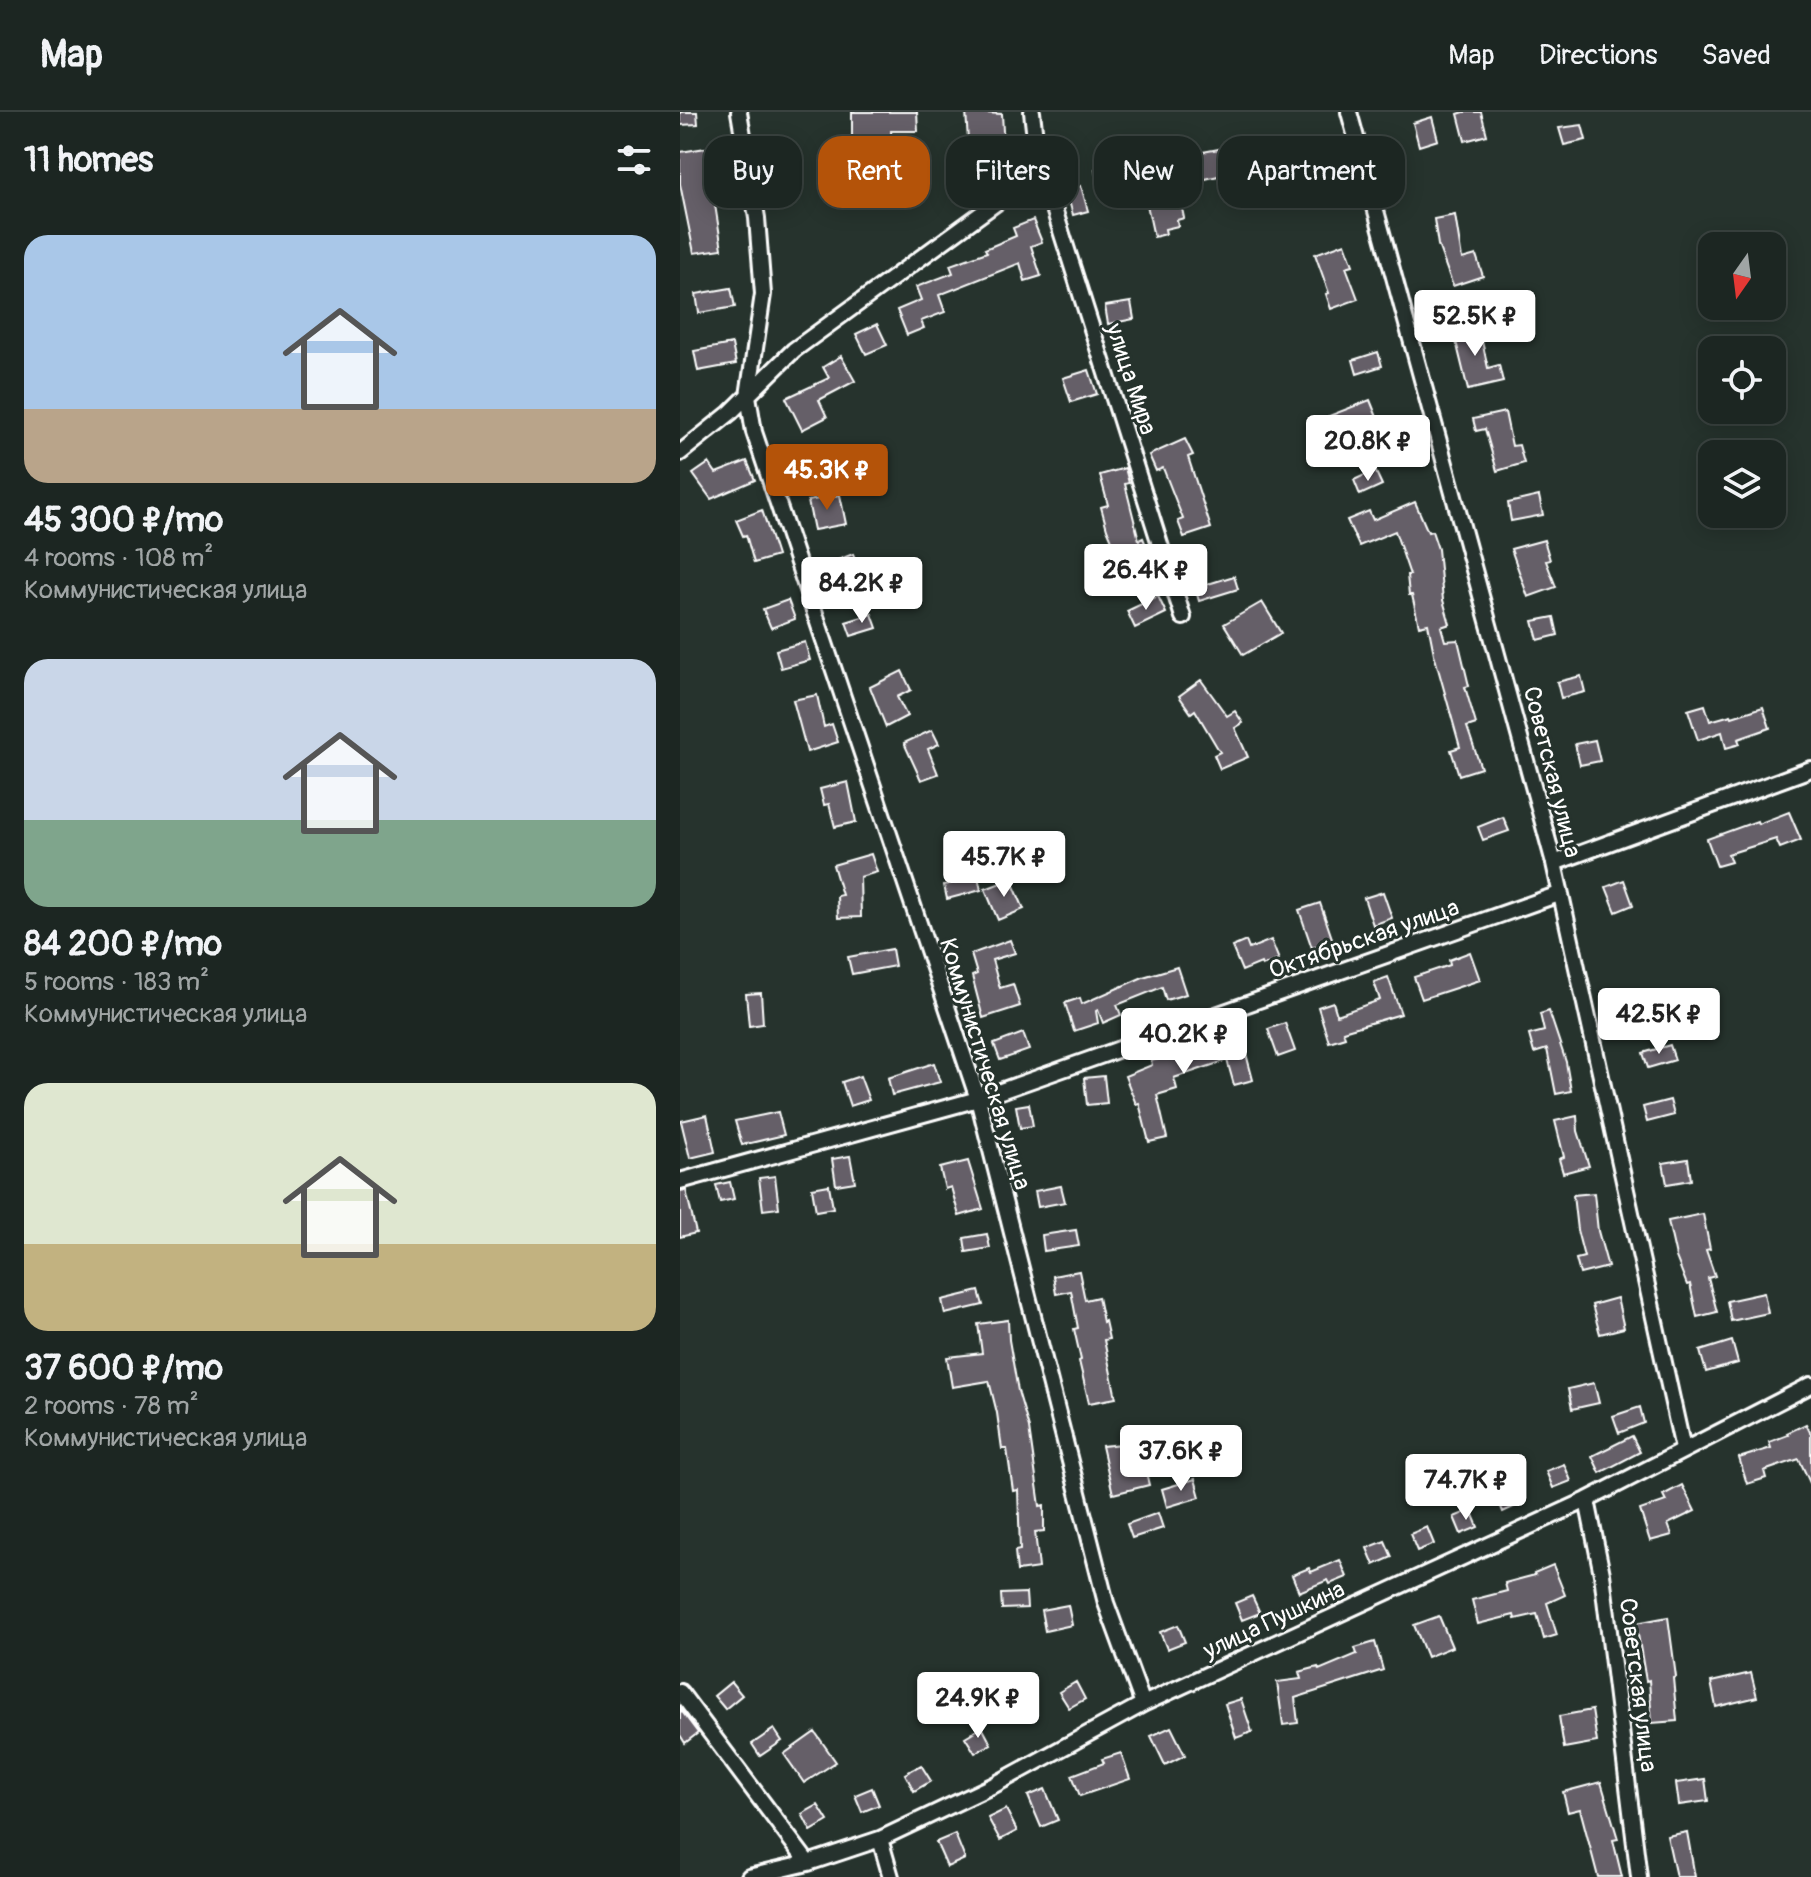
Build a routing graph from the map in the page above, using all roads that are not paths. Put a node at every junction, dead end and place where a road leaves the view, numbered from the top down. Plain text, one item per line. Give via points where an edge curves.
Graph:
1 (739, 112) edge
2 (1032, 112) edge
3 (1349, 112) edge
4 (1035, 136) edge
5 (989, 208) edge
6 (1054, 208) edge
7 (748, 396) junction
8 (680, 453) edge
9 (1183, 617) dead end
10 (1811, 769) edge
11 (1554, 863) junction
12 (1559, 894) junction
13 (978, 1099) junction
14 (680, 1181) edge
15 (1811, 1385) edge
16 (1683, 1449) junction
17 (1587, 1500) junction
18 (680, 1692) edge
19 (1143, 1704) junction
20 (880, 1839) junction
21 (808, 1863) junction
22 (749, 1877) edge
23 (891, 1877) edge
24 (1639, 1877) edge

1 - 7 street, Коммунистическая улица via 763,294
2 - 4 street, улица Мира
3 - 11 street, Советская улица
5 - 7 street via 794,350
6 - 9 street, улица Мира
7 - 8 street
7 - 13 street, Коммунистическая улица via 754,432
10 - 11 street
11 - 12 street, Советская улица
12 - 13 street, Октябрьская улица
12 - 16 street, Советская улица
13 - 14 street, Октябрьская улица
13 - 19 street, Коммунистическая улица via 1106,1603
15 - 16 street, улица Пушкина
16 - 17 street, улица Пушкина
17 - 19 street, улица Пушкина
17 - 24 street, Советская улица via 1602,1574
18 - 21 street
19 - 20 street, улица Пушкина via 994,1785
20 - 21 street, улица Пушкина
20 - 23 street
21 - 22 street, улица Пушкина

